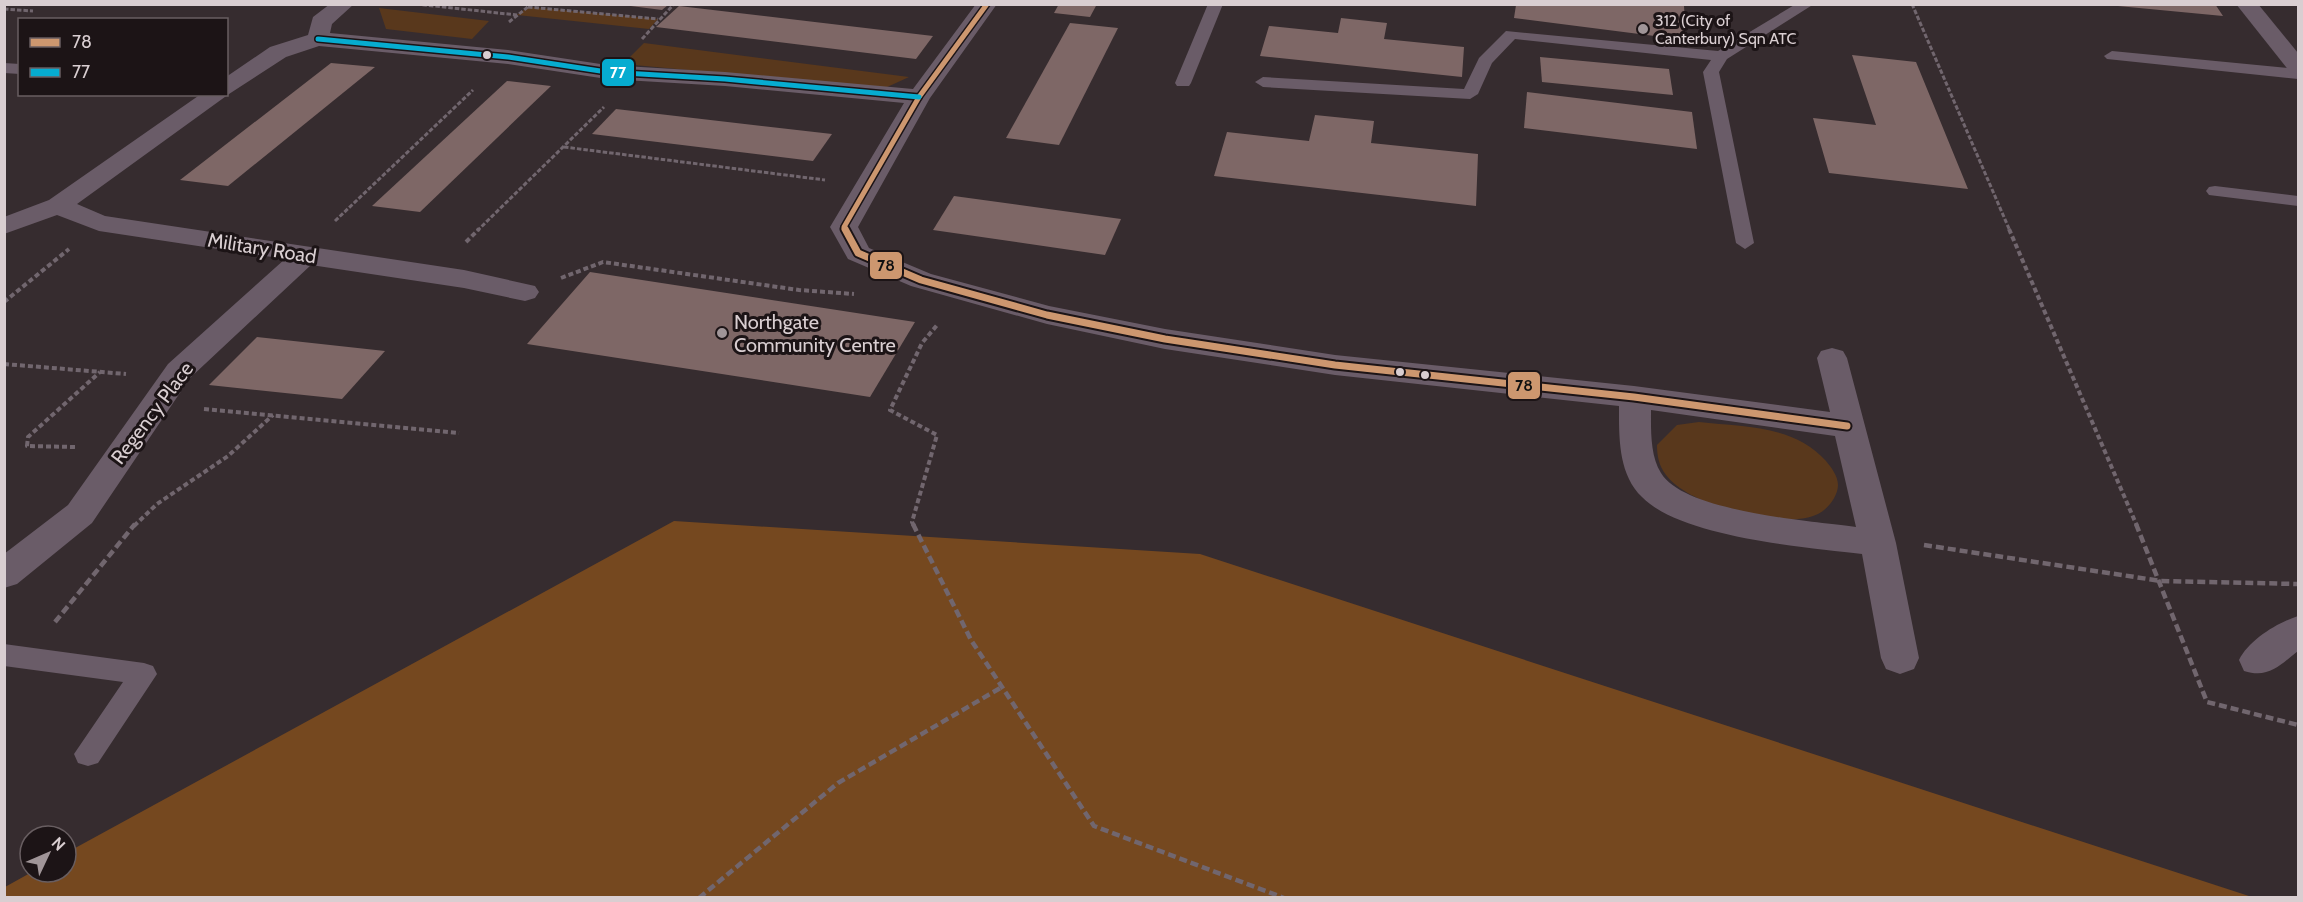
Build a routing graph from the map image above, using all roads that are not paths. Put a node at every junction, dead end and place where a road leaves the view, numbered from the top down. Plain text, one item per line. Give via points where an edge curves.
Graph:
1 (344, 4) edge
2 (987, 4) edge
3 (1216, 4) edge
4 (1807, 4) edge
5 (2246, 4) edge
6 (318, 39) junction
7 (1721, 56) junction
8 (2112, 56) dead end
9 (2298, 67) edge
10 (2298, 74) edge
11 (1263, 82) dead end
12 (1183, 83) dead end
13 (228, 87) edge
14 (214, 96) edge
15 (919, 97) junction
16 (2215, 191) dead end
17 (2298, 201) edge
18 (57, 206) junction
19 (4, 226) edge
20 (1745, 243) dead end
21 (303, 254) junction
22 (525, 292) road end
23 (1832, 358) dead end
24 (1634, 397) junction
25 (1847, 426) junction
26 (1878, 543) junction
27 (4, 574) edge
28 (2298, 631) edge
29 (17, 657) edge
30 (1899, 658) dead end
31 (2258, 660) dead end
32 (88, 754) dead end

1 - 6 street via 321,22
2 - 15 street
3 - 12 lane
4 - 7 lane
5 - 9 street
6 - 13 street via 278,52
6 - 15 street via 508,57 607,72
7 - 11 lane via 1512,34 1485,62 1470,94
7 - 20 lane via 1711,72
8 - 10 lane
14 - 18 street
15 - 24 street via 844,227 858,253 921,280 1047,315 1176,341 1335,365
16 - 17 lane
18 - 19 street
18 - 21 street, Military Road via 99,223
21 - 22 street, Military Road
21 - 27 street, Regency Place via 174,378 80,514
23 - 25 street
24 - 25 street
24 - 26 street via 1639,463 1654,489 1687,508 1746,524
25 - 26 street
26 - 30 street
28 - 31 street
29 - 32 lane via 144,674

